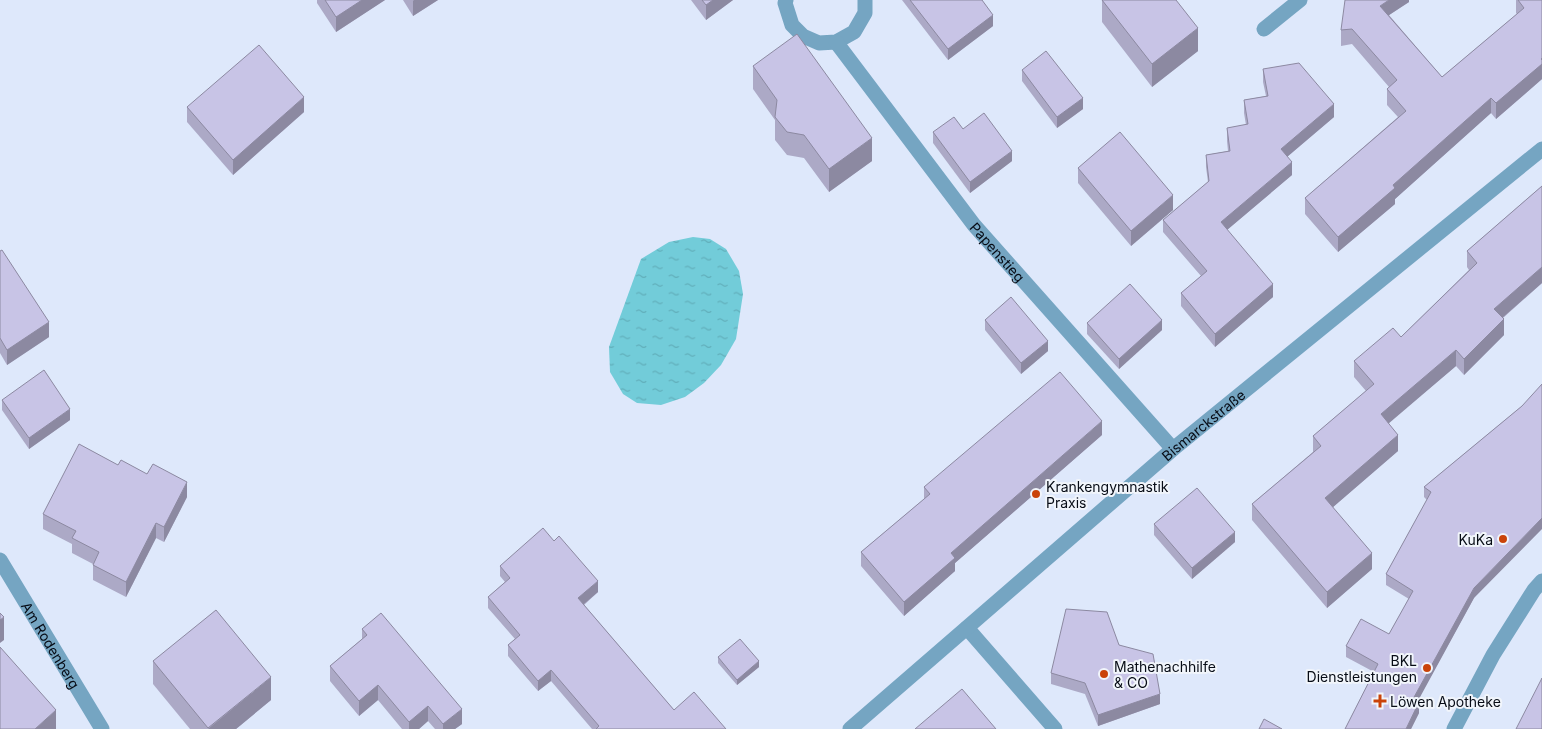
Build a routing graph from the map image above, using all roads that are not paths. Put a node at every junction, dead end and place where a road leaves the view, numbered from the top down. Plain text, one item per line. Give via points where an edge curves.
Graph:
1 (786, 0) edge
2 (865, 0) edge
3 (1300, 0) edge
4 (1264, 28) dead end
5 (836, 42) junction
6 (1542, 150) edge
7 (1173, 449) junction
8 (0, 560) edge
9 (1542, 581) edge
10 (967, 628) junction
11 (102, 729) edge
12 (850, 729) edge
13 (1055, 729) edge
14 (1454, 729) edge

1 - 5 street via 792,25 803,36 819,43
2 - 5 street via 865,12 854,32
3 - 4 street
5 - 7 street, Papenstieg via 974,225
6 - 7 street, Bismarckstraße
7 - 10 street, Bismarckstraße
8 - 11 street, Am Rodenberg
9 - 14 street via 1494,655
10 - 12 street, Bismarckstraße
10 - 13 street

